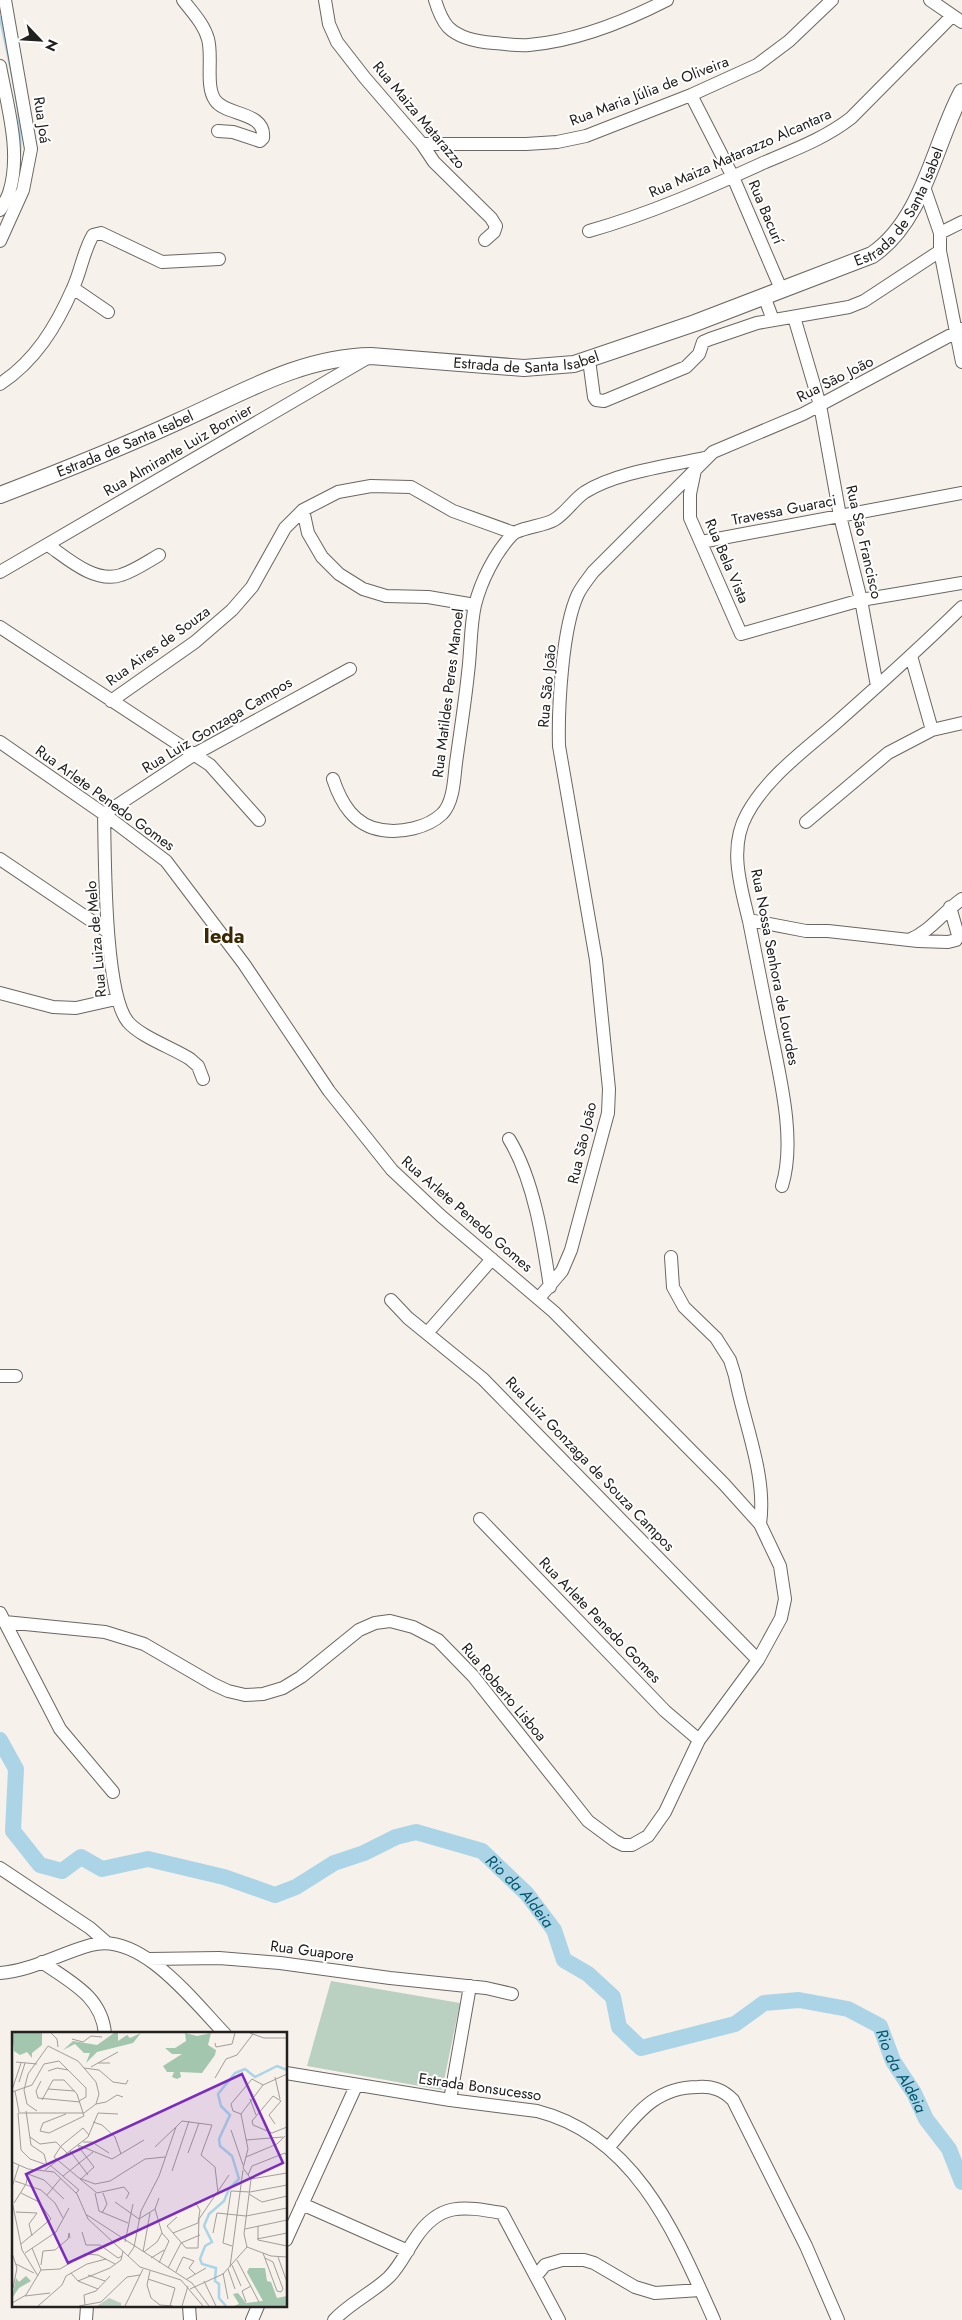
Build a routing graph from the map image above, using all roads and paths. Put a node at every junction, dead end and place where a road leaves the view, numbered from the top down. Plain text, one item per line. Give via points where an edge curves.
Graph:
1 (6, 0) edge
2 (183, 0) edge
3 (325, 0) edge
4 (434, 0) edge
5 (667, 0) edge
6 (832, 0) edge
7 (930, 0) edge
8 (957, 19) edge
9 (0, 66) edge
10 (962, 92) edge
11 (691, 96) junction
12 (218, 131) dead end
13 (422, 144) junction
14 (733, 177) junction
15 (923, 184) junction
16 (0, 210) edge
17 (962, 222) edge
18 (589, 231) dead end
19 (940, 233) junction
20 (0, 240) edge
21 (485, 240) dead end
22 (940, 251) junction
23 (219, 259) dead end
24 (73, 288) junction
25 (781, 289) junction
26 (764, 296) junction
27 (108, 312) dead end
28 (794, 318) junction
29 (773, 320) junction
30 (695, 323) junction
31 (959, 330) edge
32 (703, 342) junction
33 (371, 356) junction
34 (589, 360) junction
35 (962, 362) edge
36 (0, 384) edge
37 (820, 405) junction
38 (704, 458) junction
39 (695, 470) junction
40 (962, 493) edge
41 (0, 495) edge
42 (303, 510) junction
43 (840, 516) junction
44 (514, 533) junction
45 (700, 542) junction
46 (48, 545) junction
47 (159, 555) dead end
48 (0, 572) edge
49 (962, 583) edge
50 (862, 600) junction
51 (475, 605) junction
52 (962, 608) edge
53 (0, 628) edge
54 (911, 656) junction
55 (350, 669) dead end
56 (877, 686) junction
57 (110, 700) junction
58 (962, 723) edge
59 (932, 730) junction
60 (0, 742) edge
61 (195, 754) junction
62 (332, 779) dead end
63 (104, 814) junction
64 (259, 820) dead end
65 (806, 822) dead end
66 (0, 859) edge
67 (962, 899) edge
68 (950, 908) junction
69 (748, 920) junction
70 (108, 932) junction
71 (908, 940) junction
72 (0, 993) edge
73 (116, 998) junction
74 (204, 1078) dead end
75 (509, 1139) dead end
76 (782, 1186) dead end
77 (672, 1257) dead end
78 (492, 1259) junction
79 (550, 1287) junction
80 (539, 1298) junction
81 (391, 1300) dead end
82 (428, 1332) junction
83 (0, 1376) edge
84 (16, 1376) dead end
85 (480, 1519) dead end
86 (760, 1524) junction
87 (2, 1617) edge
88 (758, 1660) junction
89 (699, 1740) junction
90 (114, 1792) dead end
91 (624, 1845) joint
92 (0, 1868) edge
93 (106, 1942) junction
94 (149, 1959) junction
95 (42, 1962) junction
96 (0, 1973) edge
97 (470, 1986) junction
98 (512, 1994) dead end
99 (210, 2019) junction
100 (104, 2032) edge
101 (210, 2032) edge
102 (223, 2032) edge
103 (288, 2073) edge
104 (356, 2086) junction
105 (450, 2100) junction
106 (608, 2148) junction
107 (302, 2204) junction
108 (288, 2236) edge
109 (408, 2251) junction
110 (536, 2276) junction
111 (700, 2290) junction
112 (257, 2308) edge
113 (252, 2320) edge
114 (334, 2320) edge
115 (560, 2320) edge
116 (714, 2320) edge
117 (838, 2320) edge

1 - 20 street, Rua Joá via 30,150 23,190
2 - 12 street via 209,40 211,89 215,101 248,117 260,125 264,133 260,141
3 - 13 street, Rua Maiza Matarazzo via 329,24 337,42
4 - 5 street via 449,28 462,37 527,45 593,32
6 - 11 street, Rua Maria Júlia de Oliveira via 789,41 757,65
7 - 8 street
8 - 14 street, Rua Maiza Matarazzo Alcantara via 833,132
9 - 16 street via 13,152 9,193
10 - 15 main road, Estrada de Santa Isabel
11 - 13 street, Rua Maria Júlia de Oliveira via 586,136 557,142
11 - 14 street, Rua Bacurí
13 - 21 street, Rua Maiza Matarazzo via 434,162 492,218 496,226
14 - 18 street, Rua Maiza Matarazzo Alcantara via 624,221
14 - 25 street, Rua Bacurí
15 - 19 street
15 - 25 main road, Estrada de Santa Isabel via 906,221 886,245 872,254
17 - 19 street
19 - 22 street
22 - 28 street via 864,301 836,311
22 - 31 street
23 - 24 street via 162,262 101,233 93,235 87,244
24 - 27 street
24 - 36 street via 37,353
25 - 26 main road, Estrada de Santa Isabel
26 - 29 street
26 - 30 main road, Estrada de Santa Isabel
28 - 29 street
28 - 37 street, Rua São Francisco
29 - 32 street
30 - 32 street
30 - 34 main road, Estrada de Santa Isabel
31 - 35 street
31 - 37 street, Rua São João
32 - 34 street via 699,354 686,367 604,401 594,397
33 - 34 main road, Estrada de Santa Isabel via 524,368
33 - 41 main road, Estrada de Santa Isabel via 324,360 284,374
33 - 46 street, Rua Almirante Luiz Bornier
37 - 38 street, Rua São João
37 - 43 street, Rua São Francisco
38 - 39 street, Rua São João
38 - 44 street via 597,486 574,501 556,519
39 - 45 street, Rua Bela Vista via 689,507
39 - 79 street, Rua São João via 592,572 578,594 569,622 558,713 559,746 596,960 609,1088 608,1113 571,1250 562,1271
40 - 43 street, Travessa Guaraci
42 - 44 street, Rua Aires de Souza via 353,488 411,487 453,511
42 - 51 street via 308,534 322,557 339,574 363,590 386,596 428,597
42 - 57 street, Rua Aires de Souza via 284,528 252,587 232,610 196,642
43 - 45 street, Travessa Guaraci
43 - 50 street, Rua São Francisco
44 - 51 street, Rua Matildes Peres Manoel via 493,563
45 - 50 street, Rua Bela Vista via 741,634
46 - 47 street via 88,571 106,577 122,575
46 - 48 street, Rua Almirante Luiz Bornier
49 - 50 street
50 - 56 street, Rua São Francisco
51 - 62 street, Rua Matildes Peres Manoel via 451,795 442,814 409,830 372,829 352,816
52 - 54 street, Rua Nossa Senhora de Lourdes
53 - 57 street
54 - 56 street, Rua Nossa Senhora de Lourdes
54 - 59 street
55 - 61 street, Rua Luiz Gonzaga Campos
56 - 69 street, Rua Nossa Senhora de Lourdes via 782,771 747,814 741,827 738,878
57 - 61 street
58 - 59 street
59 - 65 street via 888,753
60 - 63 street, Rua Arlete Penedo Gomes
61 - 63 street, Rua Luiz Gonzaga Campos
61 - 64 street via 215,770
63 - 70 street, Rua Luiza de Melo
63 - 78 street, Rua Arlete Penedo Gomes via 166,861 179,877 244,964 329,1091 392,1170
66 - 70 street
67 - 68 street
68 - 71 street via 921,935
68 - 71 street via 958,935 956,940
69 - 71 street via 806,931
69 - 76 street, Rua Nossa Senhora de Lourdes via 787,1128
70 - 73 street, Rua Luiza de Melo
72 - 73 street via 30,1002 76,1008
73 - 74 street, Rua Luiza de Melo via 133,1027 190,1059
75 - 79 street via 524,1169
77 - 86 street via 673,1287 684,1307 716,1338 730,1360 759,1479 763,1505
78 - 80 street, Rua Arlete Penedo Gomes
78 - 82 street
79 - 80 street, Rua São João
80 - 86 street, Rua Arlete Penedo Gomes
81 - 82 street, Rua Luiz Gonzaga de Souza Campos
82 - 88 street, Rua Luiz Gonzaga de Souza Campos via 514,1409
83 - 84 street
85 - 89 street, Rua Arlete Penedo Gomes via 665,1711
86 - 88 street, Rua Arlete Penedo Gomes via 780,1566 785,1599 781,1618
87 - 90 street via 60,1729
87 - 91 street, Rua Roberto Lisboa via 105,1632 144,1644 213,1684 245,1695 283,1688 367,1626 390,1621 412,1627 438,1640 473,1676 575,1807 600,1831
88 - 89 street, Rua Arlete Penedo Gomes
89 - 91 street, Rua Arlete Penedo Gomes via 671,1799 648,1836 632,1845
92 - 93 street
93 - 94 street via 123,1946
93 - 95 street
94 - 97 street, Rua Guapore via 219,1958 271,1962
94 - 99 street
95 - 96 street
95 - 100 street via 99,2008
97 - 98 street, Rua Guapore
97 - 105 street
99 - 101 street
99 - 102 street
103 - 104 street, Estrada Bonsucesso
104 - 105 street, Estrada Bonsucesso
104 - 107 street
105 - 106 street, Estrada Bonsucesso via 551,2114
106 - 111 street, Estrada Bonsucesso via 630,2168 654,2199 674,2233
106 - 117 street via 643,2108 664,2093 708,2086 725,2092 733,2100 802,2237
107 - 108 street
107 - 109 street
109 - 110 street via 432,2217 442,2211 474,2208 502,2213
109 - 114 street via 387,2279
110 - 111 street via 545,2265 562,2260 584,2260 636,2287 655,2293
110 - 115 street
111 - 116 street, Estrada Bonsucesso
112 - 113 street

